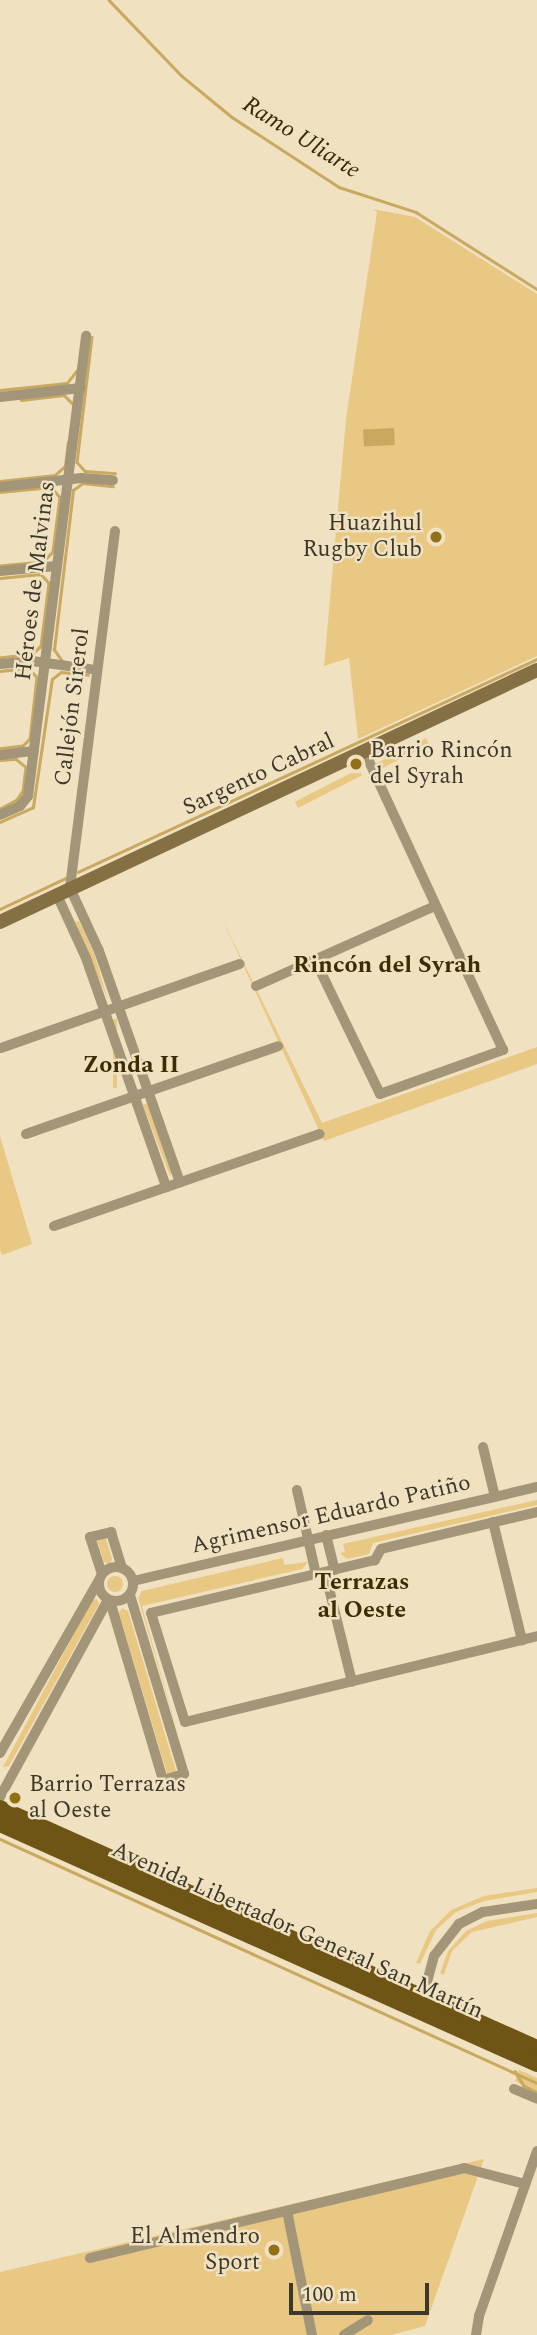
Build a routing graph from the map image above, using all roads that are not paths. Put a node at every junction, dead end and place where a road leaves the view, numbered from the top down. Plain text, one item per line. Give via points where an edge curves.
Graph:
1 (86, 336) dead end
2 (80, 388) junction
3 (0, 397) edge
4 (68, 480) junction
5 (113, 480) dead end
6 (0, 487) edge
7 (115, 531) dead end
8 (57, 566) junction
9 (0, 571) edge
10 (45, 663) junction
11 (0, 664) edge
12 (90, 669) dead end
13 (537, 670) edge
14 (34, 751) junction
15 (361, 752) junction
16 (0, 755) edge
17 (0, 815) edge
18 (63, 891) junction
19 (435, 906) junction
20 (0, 922) edge
21 (315, 960) junction
22 (240, 964) dead end
23 (256, 986) dead end
24 (118, 1007) junction
25 (105, 1011) junction
26 (278, 1046) dead end
27 (1, 1048) edge
28 (148, 1091) junction
29 (134, 1096) junction
30 (26, 1134) dead end
31 (318, 1134) dead end
32 (180, 1182) junction
33 (166, 1187) junction
34 (54, 1226) dead end
35 (483, 1447) dead end
36 (537, 1487) edge
37 (297, 1490) dead end
38 (495, 1497) junction
39 (537, 1512) edge
40 (494, 1522) junction
41 (326, 1535) junction
42 (308, 1539) junction
43 (122, 1568) junction
44 (325, 1572) junction
45 (101, 1577) junction
46 (133, 1581) junction
47 (130, 1595) junction
48 (109, 1600) junction
49 (537, 1636) edge
50 (522, 1640) junction
51 (352, 1682) junction
52 (0, 1753) edge
53 (0, 1797) edge
54 (0, 1808) edge
55 (0, 1824) edge
56 (537, 1904) edge
57 (214, 1912) junction
58 (427, 1982) dead end
59 (537, 2048) edge
60 (537, 2064) edge
61 (514, 2089) dead end
62 (537, 2099) edge
63 (537, 2151) edge
64 (525, 2184) junction
65 (287, 2211) junction
66 (90, 2258) dead end
67 (368, 2320) dead end
68 (312, 2335) edge
69 (344, 2335) edge
70 (476, 2335) edge

1 - 2 street, Héroes de Malvinas
2 - 3 street
2 - 4 street, Héroes de Malvinas
4 - 5 street
4 - 6 street
4 - 8 street, Héroes de Malvinas
7 - 18 street, Callejón Sirerol
8 - 9 street
8 - 10 street, Héroes de Malvinas
10 - 11 street
10 - 12 street
10 - 14 street, Héroes de Malvinas
13 - 15 main road, Sargento Cabral
14 - 16 street
14 - 17 street, Héroes de Malvinas via 29,796
15 - 18 main road, Sargento Cabral
15 - 19 street
18 - 20 main road, Sargento Cabral
18 - 24 street
18 - 25 street
19 - 21 street
19 - 21 street via 503,1049 380,1094
21 - 23 street
22 - 24 street
24 - 25 street
24 - 28 street
25 - 27 street
25 - 29 street
26 - 28 street
28 - 29 street
28 - 32 street
29 - 30 street
29 - 33 street
31 - 32 street
32 - 33 street
33 - 34 street
35 - 38 street
36 - 38 street, Agrimensor Eduardo Patiño
37 - 42 street
38 - 41 street, Agrimensor Eduardo Patiño
39 - 40 street
40 - 44 street via 381,1549 374,1560
40 - 50 street
41 - 42 street, Agrimensor Eduardo Patiño
41 - 44 street
42 - 44 street
42 - 46 street, Agrimensor Eduardo Patiño
43 - 45 street
43 - 45 street via 111,1532 90,1538
43 - 46 street
44 - 51 street
44 - 51 street via 151,1613 185,1722
45 - 48 street via 100,1591
45 - 52 street
46 - 47 street
47 - 48 street
47 - 48 street via 184,1774 163,1780
48 - 53 street
49 - 50 street
50 - 51 street
54 - 57 main road, Avenida Libertador General San Martín
55 - 57 main road, Avenida Libertador General San Martín
56 - 58 street via 483,1912 459,1924 434,1956
57 - 59 main road, Avenida Libertador General San Martín
57 - 60 main road, Avenida Libertador General San Martín
61 - 62 street
63 - 64 street
64 - 65 street via 464,2168
64 - 70 street
65 - 66 street
65 - 68 street
67 - 69 street

